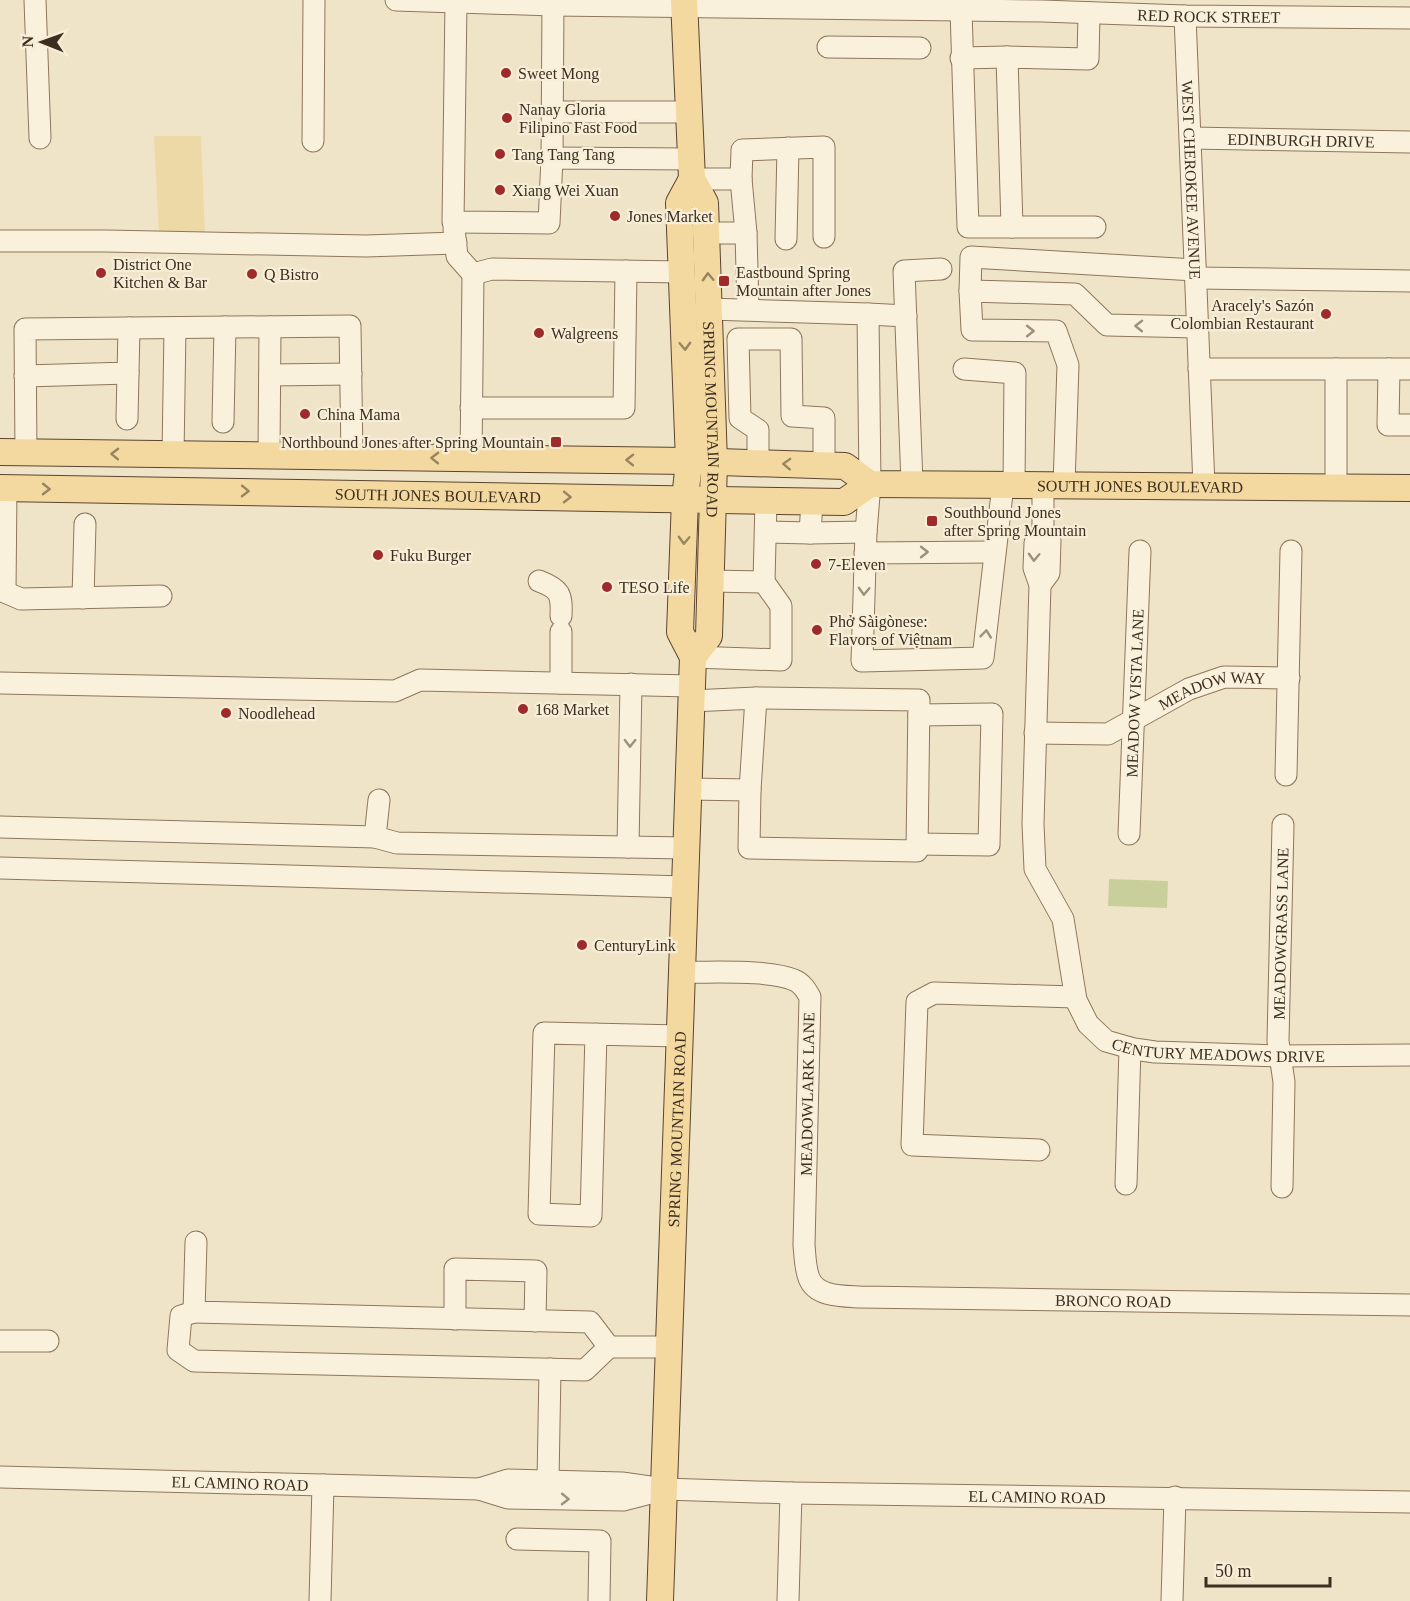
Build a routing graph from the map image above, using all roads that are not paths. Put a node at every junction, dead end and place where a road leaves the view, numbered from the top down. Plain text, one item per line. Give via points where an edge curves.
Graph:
1 (36, 0) edge
2 (314, 0) edge
3 (396, 0) edge
4 (468, 2) edge
5 (553, 2) edge
6 (684, 3) edge
7 (1042, 5) edge
8 (961, 10) junction
9 (1089, 13) junction
10 (1185, 16) junction
11 (1410, 18) edge
12 (828, 47) dead end
13 (920, 48) dead end
14 (1007, 57) junction
15 (961, 58) junction
16 (553, 112) junction
17 (689, 112) junction
18 (40, 138) dead end
19 (1191, 138) junction
20 (314, 141) dead end
21 (1410, 142) edge
22 (788, 148) junction
23 (552, 158) junction
24 (691, 169) junction
25 (741, 179) junction
26 (1012, 227) junction
27 (1095, 227) dead end
28 (454, 232) junction
29 (707, 233) junction
30 (746, 233) junction
31 (824, 237) dead end
32 (786, 239) dead end
33 (0, 241) edge
34 (941, 269) dead end
35 (626, 272) junction
36 (682, 272) junction
37 (473, 274) junction
38 (1196, 274) junction
39 (1410, 282) edge
40 (970, 291) junction
41 (709, 309) junction
42 (748, 309) junction
43 (868, 314) junction
44 (906, 316) junction
45 (225, 327) junction
46 (270, 327) junction
47 (1198, 327) junction
48 (129, 328) junction
49 (175, 328) junction
50 (964, 369) dead end
51 (1199, 369) junction
52 (1336, 369) junction
53 (1400, 369) edge
54 (128, 373) junction
55 (351, 374) junction
56 (270, 375) junction
57 (25, 376) junction
58 (471, 408) junction
59 (127, 419) dead end
60 (223, 422) dead end
61 (1410, 425) edge
62 (0, 452) edge
63 (26, 453) junction
64 (174, 455) junction
65 (269, 456) junction
66 (352, 458) junction
67 (471, 459) junction
68 (689, 461) junction
69 (714, 462) junction
70 (758, 463) junction
71 (824, 465) junction
72 (870, 484) junction
73 (912, 484) junction
74 (1009, 485) junction
75 (1054, 485) junction
76 (1204, 486) junction
77 (3, 488) edge
78 (1336, 488) junction
79 (1410, 488) edge
80 (186, 490) junction
81 (685, 499) junction
82 (714, 500) junction
83 (766, 501) junction
84 (812, 502) junction
85 (85, 524) dead end
86 (766, 532) junction
87 (810, 532) junction
88 (866, 542) junction
89 (1140, 551) dead end
90 (1291, 551) dead end
91 (995, 552) junction
92 (539, 581) dead end
93 (711, 581) junction
94 (764, 582) junction
95 (2, 591) edge
96 (161, 596) dead end
97 (83, 598) junction
98 (693, 657) junction
99 (1288, 678) junction
100 (0, 683) edge
101 (561, 683) junction
102 (631, 684) junction
103 (692, 694) junction
104 (756, 698) junction
105 (919, 715) junction
106 (1133, 721) junction
107 (1035, 733) junction
108 (1286, 776) dead end
109 (688, 789) junction
110 (750, 790) junction
111 (379, 800) dead end
112 (1283, 825) dead end
113 (0, 827) edge
114 (1129, 834) dead end
115 (375, 837) junction
116 (917, 844) junction
117 (628, 847) junction
118 (686, 848) junction
119 (0, 868) edge
120 (685, 887) junction
121 (682, 972) junction
122 (1075, 997) junction
123 (596, 1034) junction
124 (680, 1036) junction
125 (1130, 1048) junction
126 (1410, 1055) edge
127 (1280, 1056) junction
128 (1039, 1150) dead end
129 (1126, 1184) dead end
130 (1282, 1188) dead end
131 (196, 1242) dead end
132 (817, 1288) joint
133 (1410, 1305) edge
134 (194, 1312) junction
135 (455, 1319) junction
136 (536, 1321) junction
137 (0, 1341) edge
138 (48, 1341) dead end
139 (609, 1347) junction
140 (669, 1347) junction
141 (550, 1369) junction
142 (0, 1477) edge
143 (548, 1481) junction
144 (323, 1485) junction
145 (479, 1489) junction
146 (664, 1489) junction
147 (791, 1493) junction
148 (1175, 1497) junction
149 (1410, 1502) edge
150 (517, 1539) dead end
151 (320, 1601) edge
152 (599, 1601) edge
153 (660, 1601) edge
154 (788, 1601) edge
155 (1172, 1601) edge

1 - 18 street
2 - 20 street
3 - 4 street, RED ROCK STREET
4 - 5 street, RED ROCK STREET
4 - 28 street
5 - 6 street, RED ROCK STREET
5 - 16 street
6 - 8 street, RED ROCK STREET
6 - 17 main road, SPRING MOUNTAIN ROAD
7 - 8 street, RED ROCK STREET
7 - 9 street, RED ROCK STREET
8 - 15 street
9 - 10 street, RED ROCK STREET
9 - 14 street via 1089,59
10 - 11 street, RED ROCK STREET
10 - 19 street, WEST CHEROKEE AVENUE
12 - 13 street
14 - 15 street
14 - 26 street
15 - 26 street via 968,227
16 - 17 street
16 - 23 street
17 - 24 main road, SPRING MOUNTAIN ROAD
19 - 21 street, EDINBURGH DRIVE
19 - 38 street, WEST CHEROKEE AVENUE
22 - 25 street via 742,150
22 - 31 street via 824,147
22 - 32 street
23 - 24 street
23 - 28 street via 549,223
24 - 25 street
24 - 29 main road, SPRING MOUNTAIN ROAD via 705,203
24 - 36 main road, SPRING MOUNTAIN ROAD via 679,203
25 - 30 street
26 - 27 street
28 - 33 street via 366,246
28 - 37 street via 457,256
29 - 30 street
41 -> 29 main road, SPRING MOUNTAIN ROAD
30 - 42 street
34 - 44 street via 904,271
35 - 36 street
35 - 37 street via 492,269
35 - 58 street via 624,408
36 -> 68 main road, SPRING MOUNTAIN ROAD
37 - 58 street
38 - 39 street
38 - 40 street via 971,257
38 - 47 street, WEST CHEROKEE AVENUE
47 -> 40 street via 1107,325 1075,294
40 -> 75 street, CENTURY MEADOWS DRIVE via 972,330 1056,331 1068,365
41 - 42 street
41 - 69 main road, SPRING MOUNTAIN ROAD
42 - 43 street
43 - 44 street
43 - 72 street
44 - 73 street
45 - 46 street
45 - 49 street
45 - 60 street
46 - 55 street via 350,326
46 - 56 street
47 - 51 street, WEST CHEROKEE AVENUE
48 - 49 street
48 - 54 street
48 - 57 street via 25,328
49 - 64 street
50 - 74 street via 1016,373
51 - 52 street
51 - 76 street, WEST CHEROKEE AVENUE
52 - 53 street
52 - 78 street
53 - 61 street via 1388,425
54 - 57 street
54 - 59 street
55 - 56 street
55 - 66 street
56 - 65 street
57 - 63 street
58 - 67 street
62 - 63 main road
64 -> 63 main road
64 - 65 main road
64 - 80 main road
65 - 66 main road
67 -> 66 main road
68 -> 67 main road
68 - 69 main road
68 - 81 main road, SPRING MOUNTAIN ROAD
69 - 70 main road
69 - 82 main road, SPRING MOUNTAIN ROAD
71 -> 70 main road
70 - 71 street via 758,430 740,418 738,339 791,339 792,416 824,418
71 - 72 main road via 845,466
72 - 73 main road, SOUTH JONES BOULEVARD
72 - 84 main road, SOUTH JONES BOULEVARD via 844,502
72 - 88 street
73 - 74 main road, SOUTH JONES BOULEVARD
74 - 75 main road, SOUTH JONES BOULEVARD
74 - 91 street
75 - 76 main road, SOUTH JONES BOULEVARD
75 - 107 street, CENTURY MEADOWS DRIVE via 1043,531 1050,540 1049,573 1040,585
76 - 78 main road, SOUTH JONES BOULEVARD
77 -> 80 main road, SOUTH JONES BOULEVARD
77 - 95 street
78 - 79 main road, SOUTH JONES BOULEVARD
80 -> 81 main road, SOUTH JONES BOULEVARD
81 - 82 main road, SOUTH JONES BOULEVARD
81 -> 98 main road, SPRING MOUNTAIN ROAD via 680,632
82 - 83 main road, SOUTH JONES BOULEVARD
82 - 93 main road, SPRING MOUNTAIN ROAD
83 - 84 main road, SOUTH JONES BOULEVARD
83 - 86 street
84 - 87 street
85 - 97 street
86 - 87 street
86 - 94 street
87 - 88 street
88 -> 91 street
88 -> 91 street via 862,660 983,658
89 - 106 street, MEADOW VISTA LANE
90 - 99 street
92 - 101 street via 550,585 562,600
93 - 94 street
93 - 98 main road, SPRING MOUNTAIN ROAD via 709,636
94 - 98 street via 781,606 781,660
95 - 97 street via 21,599
96 - 97 street
98 - 103 main road, SPRING MOUNTAIN ROAD
99 - 106 street, MEADOW WAY via 1224,677 1189,689
99 - 108 street
100 - 101 street via 395,691 420,680
101 - 102 street
102 - 103 street
102 -> 117 street
103 - 104 street
103 - 109 main road, SPRING MOUNTAIN ROAD
104 - 105 street via 919,700
104 - 110 street
105 - 116 street
105 - 116 street via 992,714 989,844
106 - 107 street, MEADOW WAY via 1108,734
106 - 114 street, MEADOW VISTA LANE
107 - 122 street, CENTURY MEADOWS DRIVE via 1035,869 1063,919
109 - 110 street
109 - 118 main road, SPRING MOUNTAIN ROAD
110 - 116 street via 749,848 917,851
111 - 115 street
112 - 127 street, MEADOWGRASS LANE
113 - 115 street
115 - 117 street via 397,843
117 - 118 street
118 - 120 main road, SPRING MOUNTAIN ROAD
119 - 120 street
120 - 121 main road, SPRING MOUNTAIN ROAD
121 - 124 main road, SPRING MOUNTAIN ROAD
121 - 132 street, MEADOWLARK LANE via 762,974 795,980 810,997 804,1245 809,1279
122 - 125 street, CENTURY MEADOWS DRIVE via 1088,1024 1106,1041
122 - 128 street via 934,993 917,1002 912,1145
123 - 123 street via 544,1032 539,1214 591,1216
123 - 124 street
124 - 140 main road, SPRING MOUNTAIN ROAD
125 - 127 street, CENTURY MEADOWS DRIVE
125 - 129 street
126 - 127 street, CENTURY MEADOWS DRIVE
127 - 130 street, MEADOWGRASS LANE via 1284,1082
131 - 134 street
132 - 133 street, BRONCO ROAD via 829,1294 860,1297
134 - 135 street
134 - 141 street via 181,1316 178,1350 194,1361
135 - 136 street
135 - 136 street via 455,1269 536,1271
136 - 139 street via 590,1322
137 - 138 street
139 - 140 street
139 - 141 street via 585,1370
140 - 146 main road, SPRING MOUNTAIN ROAD
141 - 143 street
142 - 144 street, EL CAMINO ROAD
143 - 145 street, EL CAMINO ROAD via 508,1480
143 - 146 street, EL CAMINO ROAD via 622,1483
144 - 145 street, EL CAMINO ROAD
144 - 151 street
145 -> 146 street, EL CAMINO ROAD via 508,1498 622,1500
146 - 147 street, EL CAMINO ROAD
146 - 153 main road, SPRING MOUNTAIN ROAD
147 - 148 street, EL CAMINO ROAD
147 - 154 street
148 - 149 street, EL CAMINO ROAD
148 - 155 street
150 - 152 street via 600,1541

